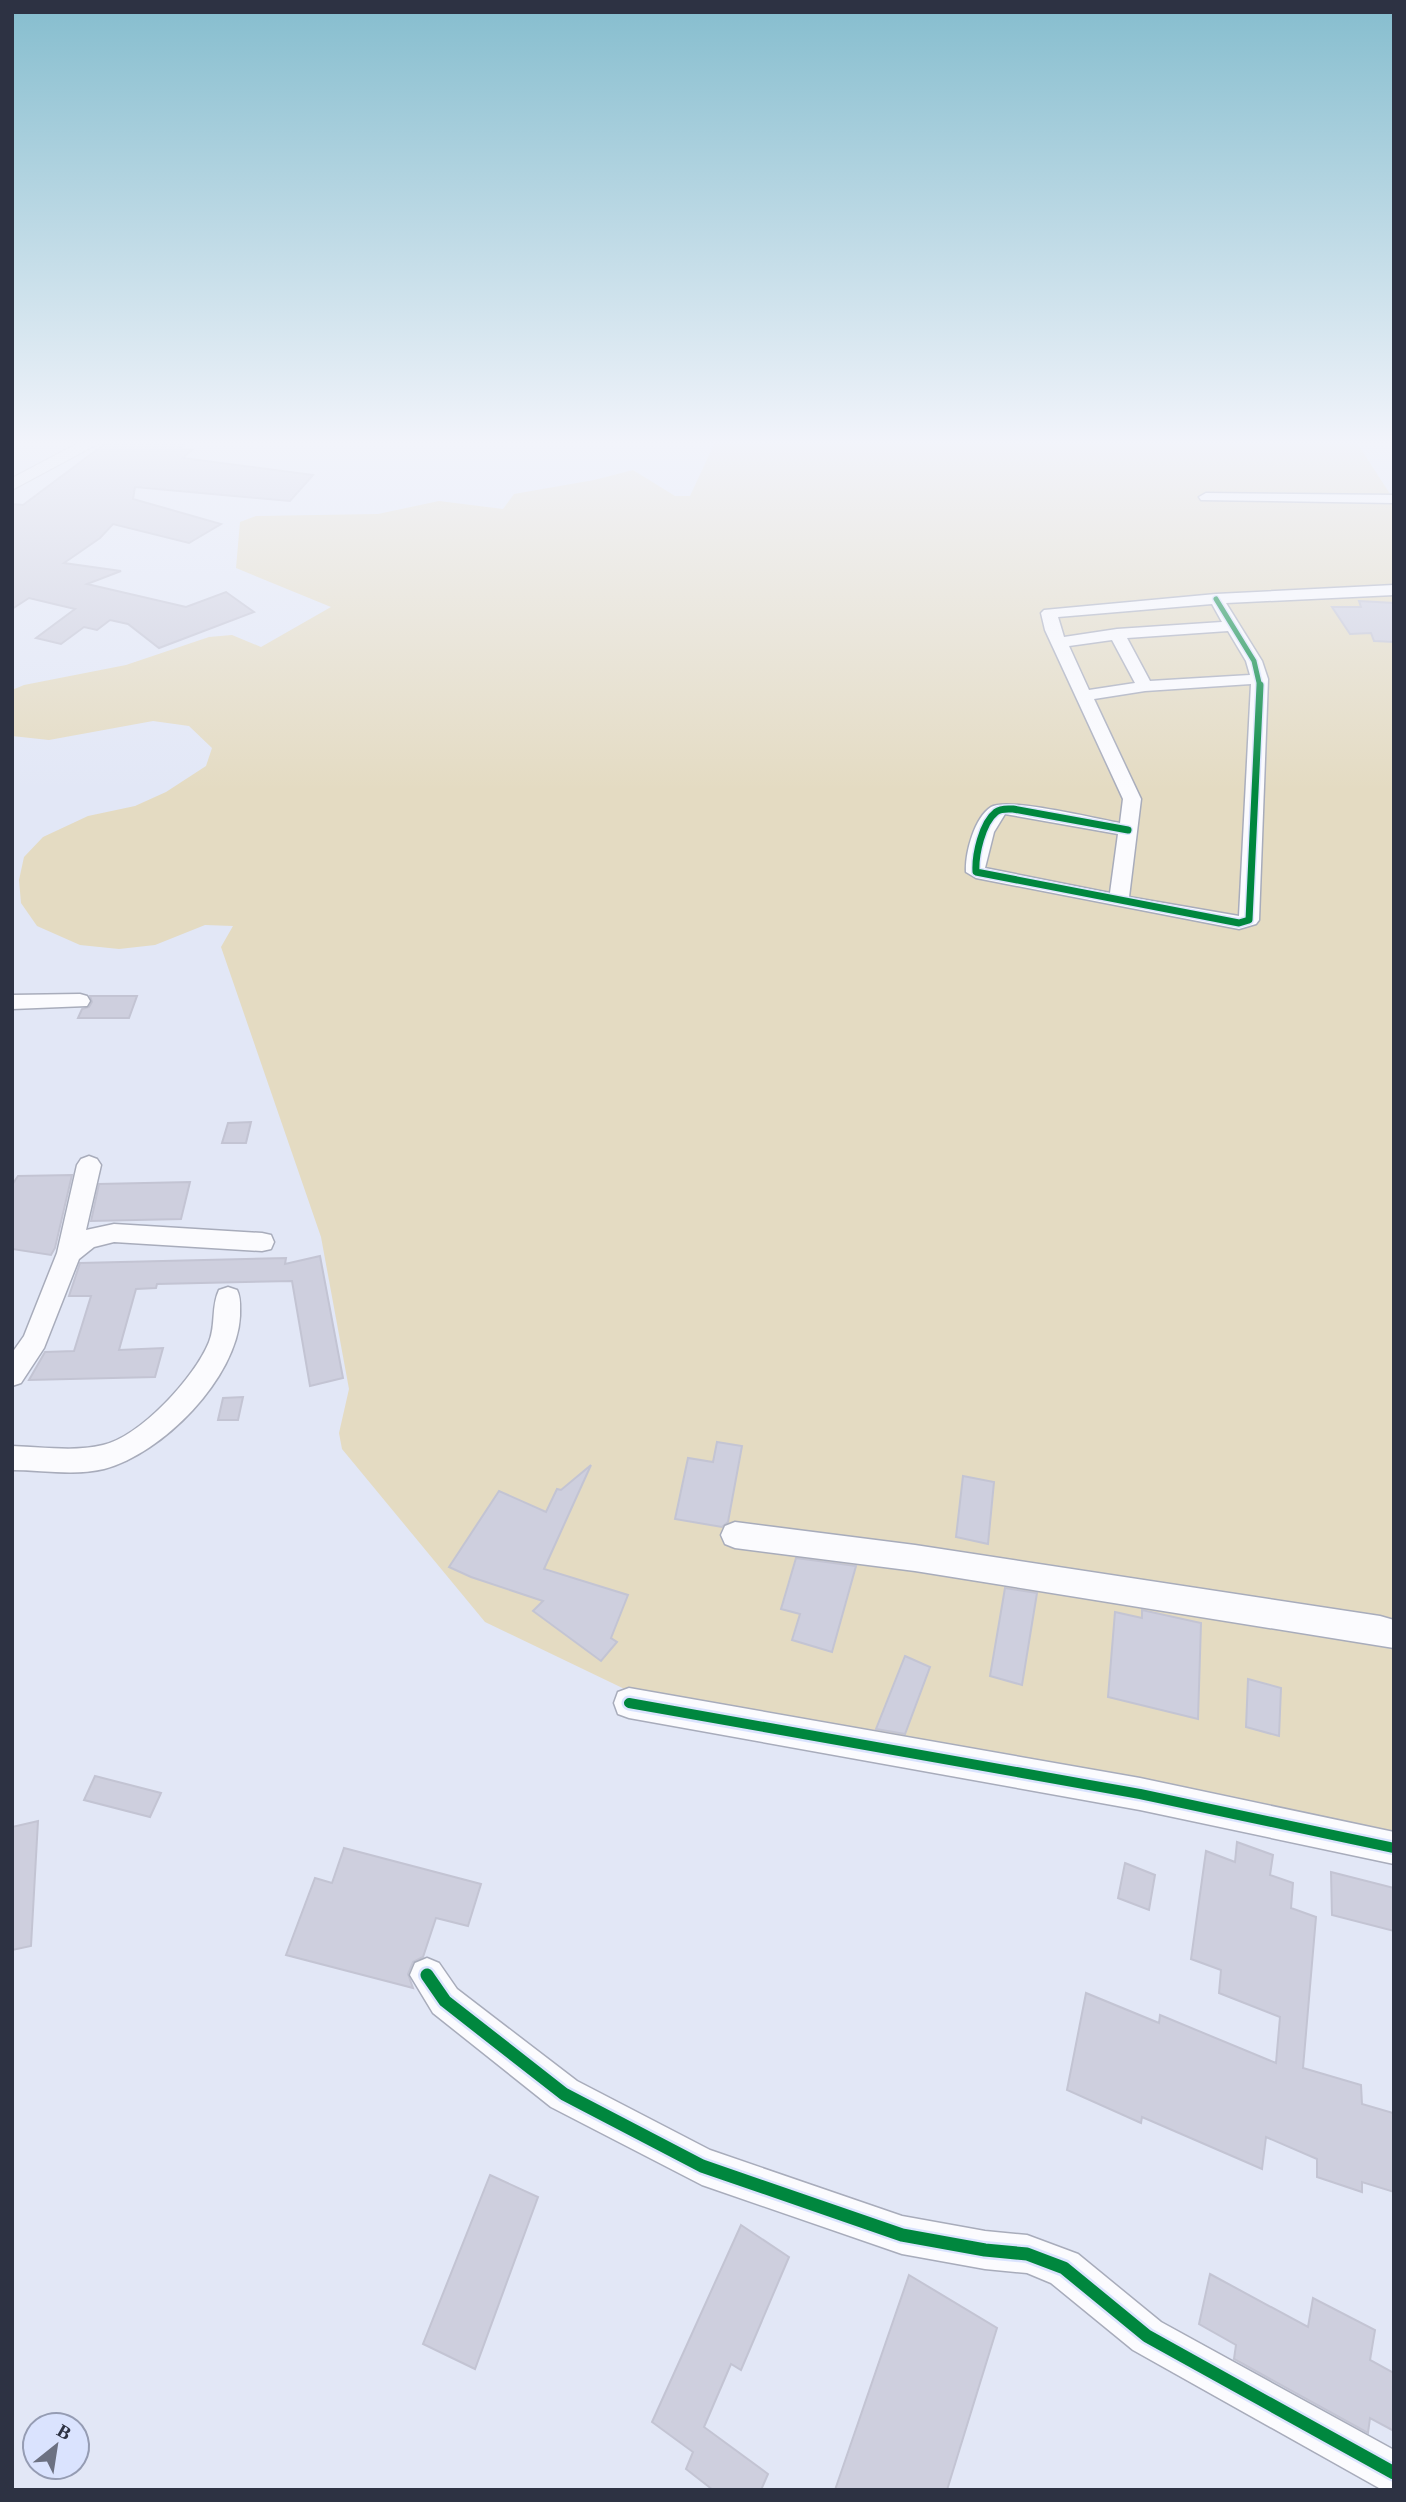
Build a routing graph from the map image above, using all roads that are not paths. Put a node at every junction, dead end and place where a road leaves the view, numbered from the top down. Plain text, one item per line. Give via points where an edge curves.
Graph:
1 (1394, 590) edge
2 (1216, 599) junction
3 (1234, 626) junction
4 (1117, 634) junction
5 (1059, 643) junction
6 (1260, 679) junction
7 (1145, 686) junction
8 (1086, 695) junction
9 (1128, 830) junction
10 (1119, 901) junction
11 (28, 1001) edge
12 (80, 1001) dead end
13 (12, 1022) edge
14 (89, 1165) dead end
15 (262, 1242) dead end
16 (69, 1254) junction
17 (228, 1297) dead end
18 (12, 1376) edge
19 (12, 1458) edge
20 (735, 1535) dead end
21 (1394, 1634) edge
22 (629, 1703) dead end
23 (1394, 1848) edge
24 (427, 1975) dead end
25 (1394, 2473) edge

1 - 2 street
2 - 3 street
2 - 5 street via 1053,611 1048,617
3 - 4 street
3 - 6 street
4 - 5 street
4 - 7 street
5 - 8 street
6 - 7 street
6 - 10 street via 1249,920 1239,923
7 - 8 street
8 - 9 street via 1132,799
9 - 10 street
9 - 10 street via 1000,809 974,865 980,875
11 - 12 street
11 - 13 street
14 - 16 street
15 - 16 street via 114,1233 87,1239
16 - 18 street via 35,1341
17 - 19 street via 224,1338 214,1359 148,1436 106,1457
20 - 21 street via 915,1558
22 - 23 street via 1140,1794
24 - 25 street via 445,2001 564,2094 702,2166 902,2235 1027,2254 1065,2268 1147,2336

